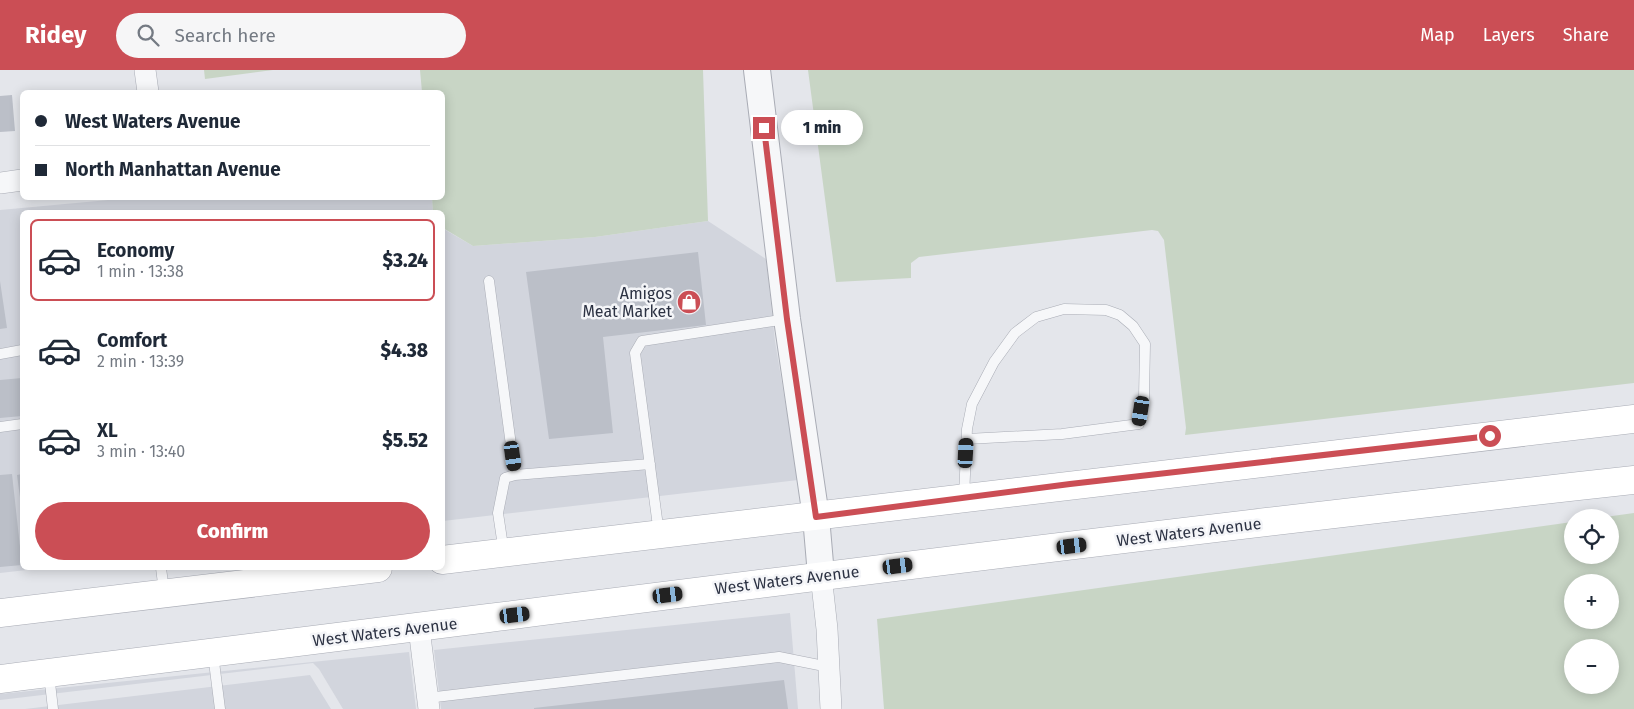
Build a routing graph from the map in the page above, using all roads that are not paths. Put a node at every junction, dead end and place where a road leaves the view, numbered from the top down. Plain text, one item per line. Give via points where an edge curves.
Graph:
1 (145, 70) edge
2 (757, 70) edge
3 (148, 90) edge
4 (20, 180) edge
5 (0, 183) edge
6 (489, 282) dead end
7 (787, 319) junction
8 (20, 350) edge
9 (0, 354) edge
10 (1634, 419) edge
11 (20, 424) edge
12 (0, 427) edge
13 (967, 440) junction
14 (650, 464) junction
15 (515, 475) junction
16 (1634, 480) edge
17 (964, 498) junction
18 (816, 517) junction
19 (659, 535) junction
20 (504, 553) junction
21 (445, 560) edge
22 (342, 570) edge
23 (821, 575) junction
24 (163, 580) edge
25 (0, 613) edge
26 (419, 628) junction
27 (213, 653) junction
28 (829, 668) junction
29 (49, 673) junction
30 (0, 679) edge
31 (428, 704) edge
32 (53, 709) edge
33 (220, 709) edge
34 (831, 709) edge

1 - 3 street
2 - 7 street
4 - 5 street
6 - 15 lane
7 - 14 lane via 642,341 634,353
7 - 18 street
8 - 9 lane
10 - 17 main road
11 - 12 lane
13 - 13 lane via 972,404 994,362 1015,333 1036,317 1064,309 1106,310 1120,315 1133,326 1145,344 1144,398 1139,424 1062,434
13 - 17 lane
14 - 15 lane
14 - 19 lane
15 - 20 lane via 505,478 498,514
16 - 23 main road, West Waters Avenue
17 - 18 main road
18 - 19 main road
18 - 23 street
19 - 20 main road
20 - 21 main road
22 - 24 main road
23 - 26 main road, West Waters Avenue
23 - 28 street
24 - 25 main road
26 - 27 main road, West Waters Avenue
26 - 31 street
27 - 29 main road, West Waters Avenue
27 - 33 lane
28 - 31 lane via 779,657
28 - 34 street
29 - 30 main road, West Waters Avenue
29 - 32 lane

